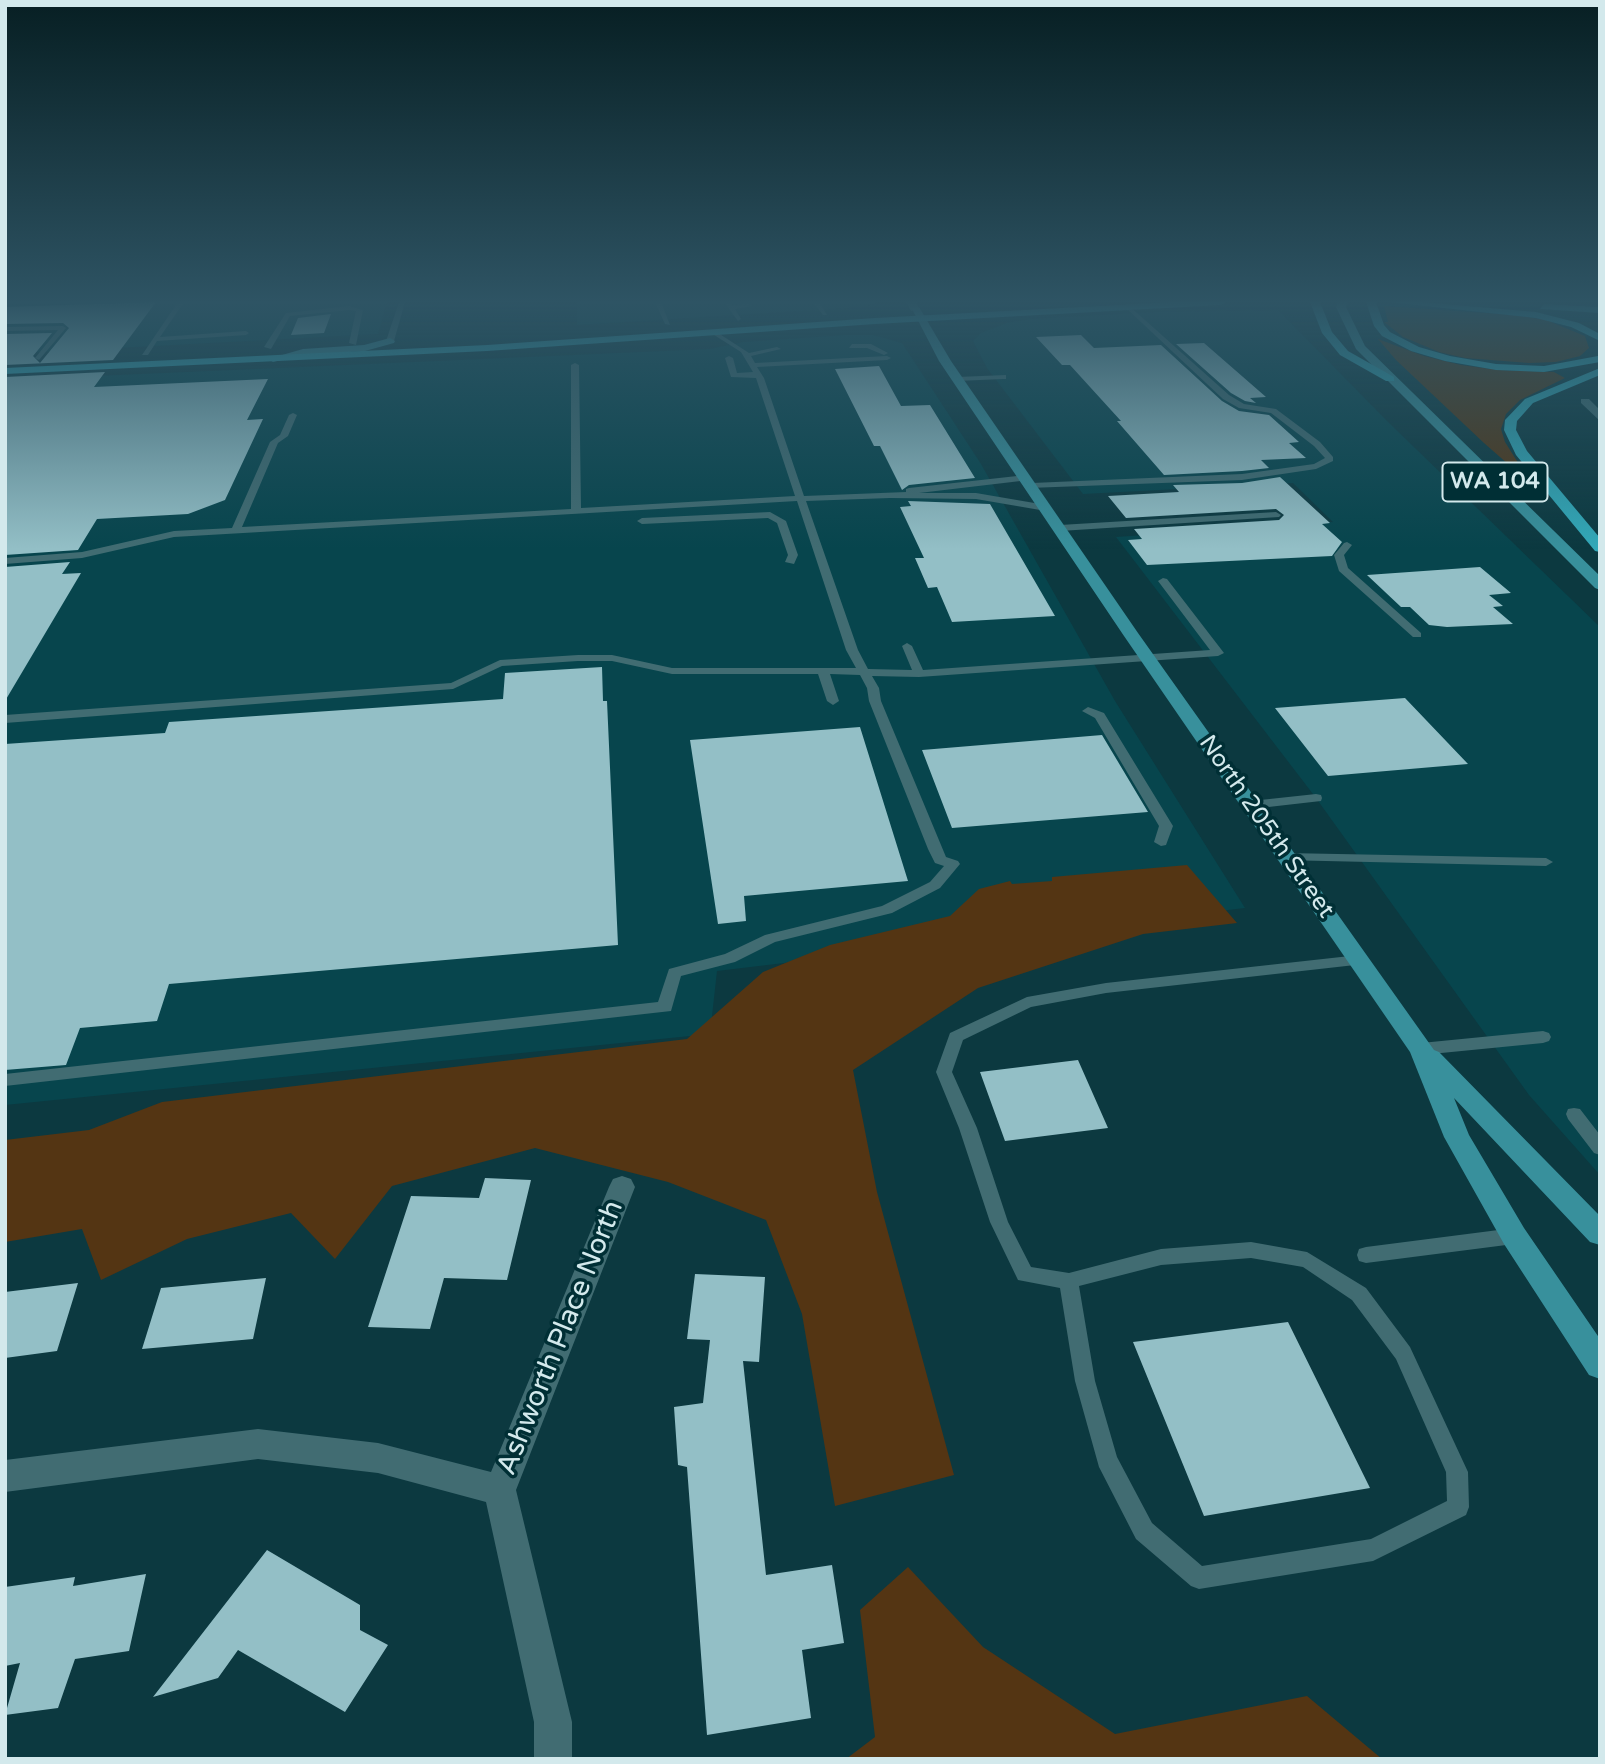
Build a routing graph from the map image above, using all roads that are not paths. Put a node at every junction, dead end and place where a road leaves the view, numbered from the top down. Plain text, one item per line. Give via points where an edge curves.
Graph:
1 (575, 384) edge
2 (761, 384) edge
3 (961, 384) edge
4 (1212, 384) edge
5 (1395, 384) edge
6 (1570, 384) edge
7 (1585, 401) dead end
8 (293, 415) dead end
9 (1600, 417) edge
10 (1029, 482) junction
11 (890, 495) junction
12 (801, 499) junction
13 (1046, 508) junction
14 (576, 511) junction
15 (1276, 515) dead end
16 (642, 520) dead end
17 (1060, 528) junction
18 (236, 530) junction
19 (1347, 545) dead end
20 (1600, 548) edge
21 (5, 561) edge
22 (790, 562) dead end
23 (1163, 581) dead end
24 (1600, 585) edge
25 (1417, 635) dead end
26 (907, 646) dead end
27 (1148, 659) junction
28 (823, 671) junction
29 (865, 672) junction
30 (919, 674) junction
31 (833, 701) dead end
32 (1088, 711) dead end
33 (5, 719) edge
34 (1317, 798) dead end
35 (1251, 805) junction
36 (1161, 842) dead end
37 (1286, 857) junction
38 (1546, 862) dead end
39 (1359, 960) junction
40 (1543, 1037) dead end
41 (1421, 1049) junction
42 (5, 1080) edge
43 (1574, 1114) dead end
44 (1600, 1148) edge
45 (622, 1187) dead end
46 (1573, 1209) junction
47 (1600, 1224) edge
48 (1600, 1234) edge
49 (1514, 1236) junction
50 (1366, 1255) dead end
51 (1069, 1281) junction
52 (1600, 1365) edge
53 (5, 1476) edge
54 (500, 1490) junction
55 (553, 1759) edge

1 - 14 lane
2 - 12 lane
3 - 10 main road, North 205th Street
4 - 10 lane via 1242,405 1273,411 1330,459 1316,466 1242,477
5 - 24 main road, WA 104
6 - 20 highway via 1529,401 1511,420 1510,430 1521,452
7 - 9 street
8 - 18 lane via 284,436 274,443
10 - 11 lane via 919,488
10 - 13 main road, North 205th Street
11 - 12 lane
11 - 13 lane via 976,496
12 - 14 lane
12 - 29 lane via 852,650
13 - 17 main road, North 205th Street
14 - 18 lane
15 - 17 lane
16 - 22 lane via 770,515 781,521 793,555
17 - 27 main road, North 205th Street
18 - 21 lane via 165,534 88,554
19 - 25 lane via 1339,555 1342,569
23 - 27 lane via 1218,653
26 - 30 lane
27 - 30 lane
27 - 35 main road, North 205th Street
28 - 29 lane
28 - 31 lane
28 - 33 lane via 671,671 612,658 565,659 500,663 453,686
29 - 30 lane
29 - 42 lane via 934,849 940,860 953,864 935,885 887,910 770,938 730,958 674,973 665,1007
32 - 36 lane via 1100,716 1166,825
34 - 35 lane
35 - 37 main road, North 205th Street
37 - 38 lane
37 - 39 main road, North 205th Street
39 - 41 main road, North 205th Street
39 - 51 lane via 1106,988 1027,1002 956,1037 944,1072 999,1222 1025,1274
40 - 41 lane
41 - 46 main road
41 - 49 main road, North 205th Street via 1457,1137
43 - 44 lane
45 - 54 street, Ashworth Place North
46 - 47 main road
46 - 48 main road
49 - 50 lane
49 - 52 main road, North 205th Street
51 - 51 lane via 1160,1257 1251,1250 1307,1260 1359,1294 1402,1353 1457,1472 1458,1507 1373,1550 1199,1578 1144,1531 1107,1460 1085,1381
53 - 54 street, Ashworth Place North via 258,1444 378,1458
54 - 55 street via 553,1722

